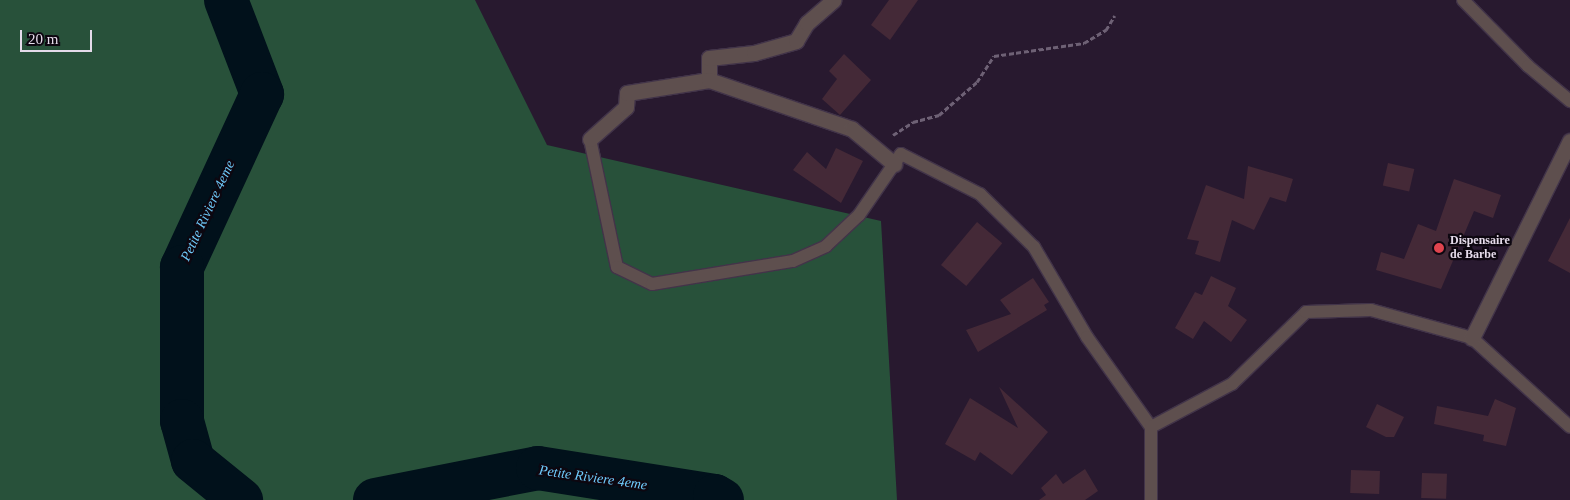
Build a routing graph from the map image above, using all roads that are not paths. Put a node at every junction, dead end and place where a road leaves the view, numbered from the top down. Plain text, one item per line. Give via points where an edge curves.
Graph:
1 (833, 0) edge
2 (1463, 0) edge
3 (709, 80) junction
4 (1570, 101) edge
5 (590, 139) joint
6 (1570, 141) edge
7 (894, 164) junction
8 (1472, 338) junction
9 (1151, 427) junction
10 (1570, 427) edge
11 (1150, 500) edge

1 - 3 street via 807,23 796,41 754,53 709,58
2 - 4 lane via 1528,66
3 - 5 street via 627,93 626,107
3 - 7 street via 852,129
5 - 7 lane via 617,267 652,284 793,261 826,246 859,215
6 - 8 street
7 - 9 lane via 901,154 980,194 1034,247 1087,337
8 - 9 lane via 1371,310 1306,312 1232,384
8 - 10 lane
9 - 11 lane

